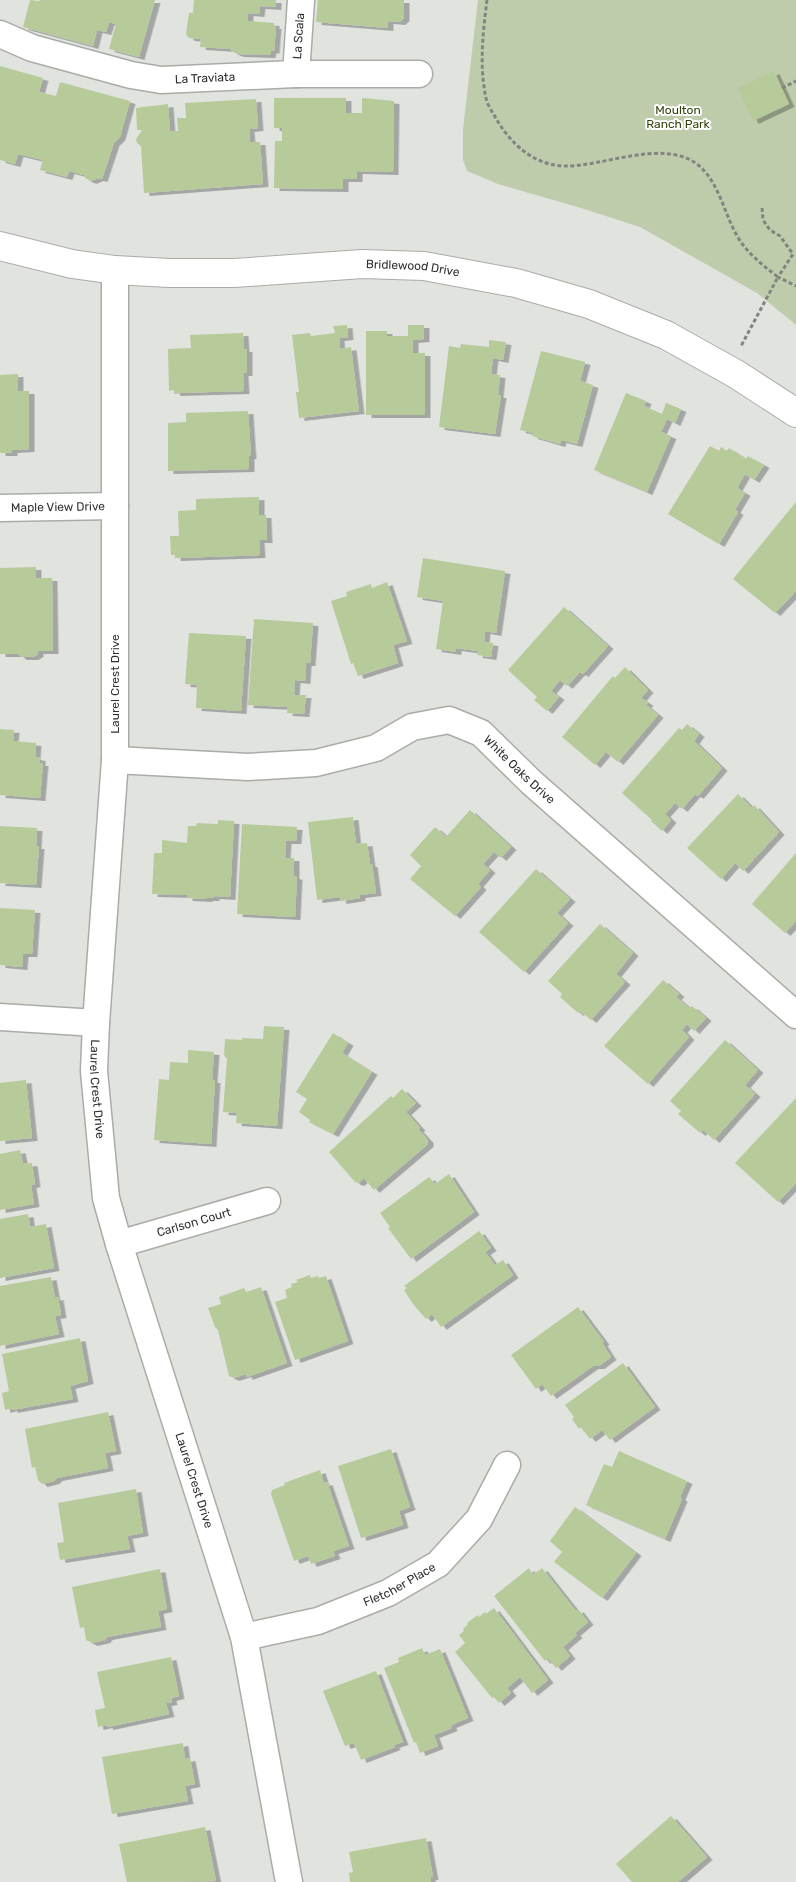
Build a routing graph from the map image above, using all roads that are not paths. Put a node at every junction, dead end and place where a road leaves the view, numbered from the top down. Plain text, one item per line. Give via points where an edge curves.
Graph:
1 (301, 0) edge
2 (0, 34) edge
3 (296, 74) junction
4 (419, 74) dead end
5 (0, 246) edge
6 (115, 270) junction
7 (796, 413) edge
8 (116, 506) junction
9 (0, 508) edge
10 (115, 760) junction
11 (796, 1014) edge
12 (0, 1017) edge
13 (96, 1023) junction
14 (267, 1201) dead end
15 (119, 1244) junction
16 (507, 1464) dead end
17 (244, 1637) junction
18 (289, 1882) edge

1 - 3 street, La Scala
2 - 3 street, La Traviata via 32,48 161,80
3 - 4 street, La Traviata
5 - 6 street, Bridlewood Drive via 72,264
6 - 7 street, Bridlewood Drive via 234,273 362,264 424,266 516,283 588,304 666,334
6 - 8 street, Laurel Crest Drive
8 - 9 street, Maple View Drive
8 - 10 street, Laurel Crest Drive
10 - 11 street, White Oaks Drive via 248,767 316,763 376,748 412,727 450,720 481,734 531,782
10 - 13 street, Laurel Crest Drive
12 - 13 street
13 - 15 street, Laurel Crest Drive via 94,1071 106,1198
14 - 15 street, Carlson Court
15 - 17 street, Laurel Crest Drive
16 - 17 street, Fletcher Place via 479,1519 438,1564 388,1593 318,1621
17 - 18 street, Laurel Crest Drive

